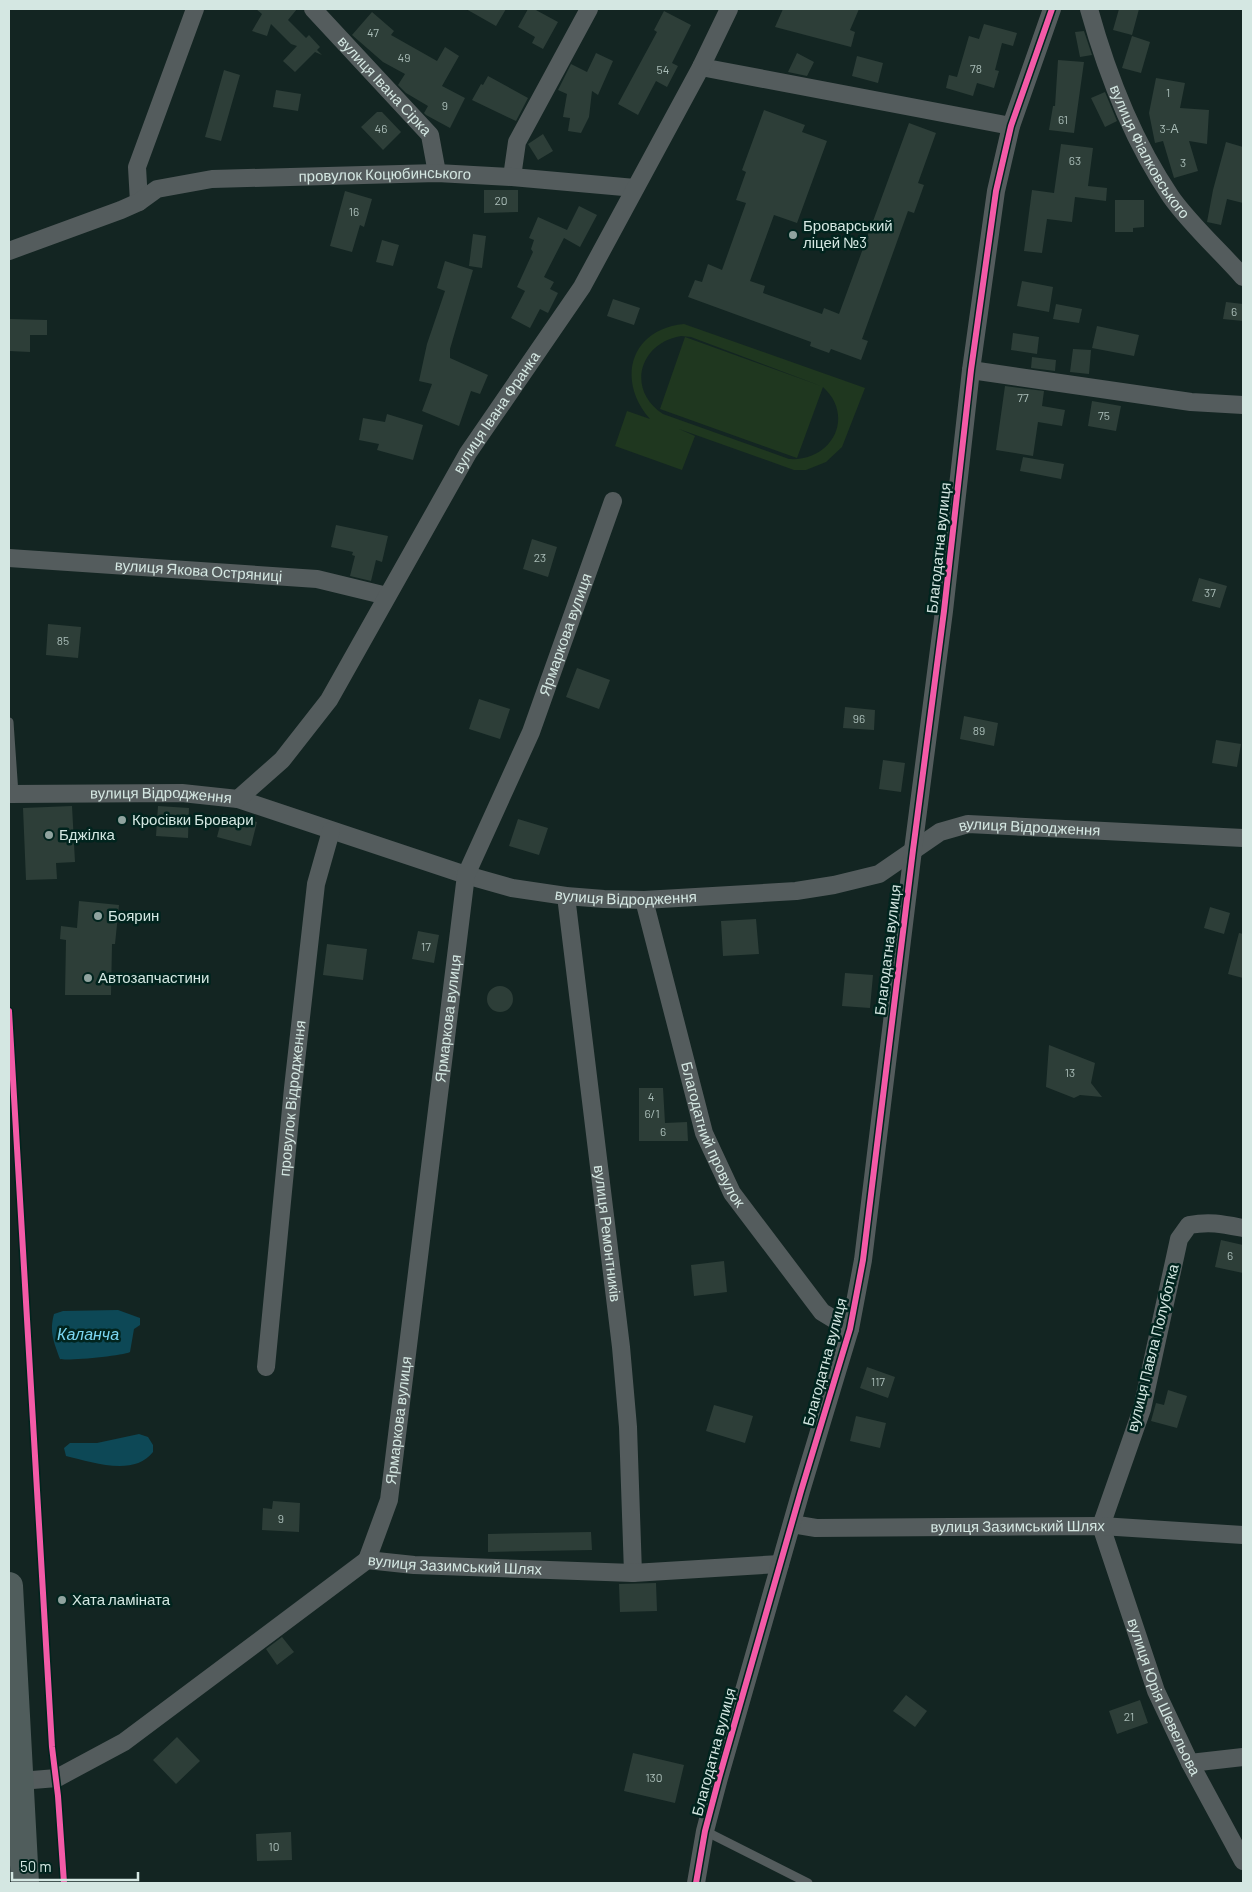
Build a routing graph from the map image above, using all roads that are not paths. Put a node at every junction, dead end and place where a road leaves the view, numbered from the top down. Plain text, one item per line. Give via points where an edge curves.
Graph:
1 (195, 9) edge
2 (313, 9) edge
3 (590, 9) edge
4 (729, 9) edge
5 (1052, 9) edge
6 (1089, 9) edge
7 (701, 67) junction
8 (1011, 126) junction
9 (437, 173) junction
10 (512, 177) junction
11 (635, 188) junction
12 (139, 202) junction
13 (9, 251) edge
14 (1243, 277) edge
15 (971, 370) junction
16 (1243, 405) edge
17 (613, 500) dead end
18 (9, 558) edge
19 (387, 596) junction
20 (9, 722) edge
21 (11, 794) edge
22 (238, 799) junction
23 (331, 831) junction
24 (1243, 838) edge
25 (913, 850) junction
26 (466, 875) junction
27 (566, 896) junction
28 (644, 900) junction
29 (1243, 1228) edge
30 (850, 1329) junction
31 (266, 1367) dead end
32 (792, 1524) junction
33 (1101, 1526) junction
34 (1243, 1535) edge
35 (367, 1560) junction
36 (780, 1564) junction
37 (633, 1573) junction
38 (9, 1586) edge
39 (12, 1699) edge
40 (1243, 1757) edge
41 (1190, 1763) junction
42 (20, 1780) junction
43 (705, 1832) junction
44 (1243, 1861) edge
45 (25, 1883) edge
46 (696, 1883) edge
47 (808, 1883) edge

1 - 12 street via 137,167
2 - 9 street, вулиця Івана Сірка via 430,135
3 - 10 street via 517,142
4 - 7 street, вулиця Івана Франка
5 - 8 street, Благодатна вулиця
6 - 14 street, вулиця Фіалковського via 1104,64 1146,157 1172,199
7 - 8 street
7 - 11 street, вулиця Івана Франка
8 - 15 street, Благодатна вулиця via 996,191
9 - 10 street, провулок Коцюбинського
9 - 12 street, провулок Коцюбинського via 212,179 157,189
10 - 11 street, провулок Коцюбинського
11 - 19 street, вулиця Івана Франка via 582,287 468,453
12 - 13 street, провулок Коцюбинського
15 - 16 street via 1191,402
15 - 25 street, Благодатна вулиця
17 - 26 street, Ярмаркова вулиця via 531,732
18 - 19 street, вулиця Якова Остряниці via 317,579
19 - 22 street, вулиця Івана Франка via 329,700 282,760
20 - 21 lane
21 - 22 street, вулиця Відродження via 182,793
22 - 23 street, вулиця Відродження
23 - 26 street, вулиця Відродження
23 - 31 street, провулок Відродження via 316,884
24 - 25 street, вулиця Відродження via 968,824 940,832
25 - 28 street, вулиця Відродження via 878,874 834,885 796,891
25 - 30 street, Благодатна вулиця via 863,1260
26 - 27 street, вулиця Відродження via 512,888
26 - 35 street, Ярмаркова вулиця via 389,1500
27 - 28 street, вулиця Відродження
27 - 37 street, вулиця Ремонтників via 622,1357
28 - 30 street, Благодатний провулок via 704,1133 732,1193 822,1312
29 - 33 street, вулиця Павла Полуботка via 1209,1221 1189,1224 1179,1239 1142,1409
30 - 32 street, Благодатна вулиця
32 - 33 street, вулиця Зазимський Шлях via 816,1528
32 - 36 street, Благодатна вулиця
33 - 34 street, вулиця Зазимський Шлях
33 - 41 street, вулиця Юрія Шевельова via 1151,1678
35 - 37 street, вулиця Зазимський Шлях via 414,1565
35 - 42 street, вулиця Зазимський Шлях via 124,1742 56,1778
36 - 37 street, вулиця Зазимський Шлях
36 - 43 street, Благодатна вулиця
38 - 39 main road
39 - 42 main road
40 - 41 street
41 - 44 street, вулиця Юрія Шевельова
42 - 45 main road
43 - 46 street, Благодатна вулиця
43 - 47 lane

